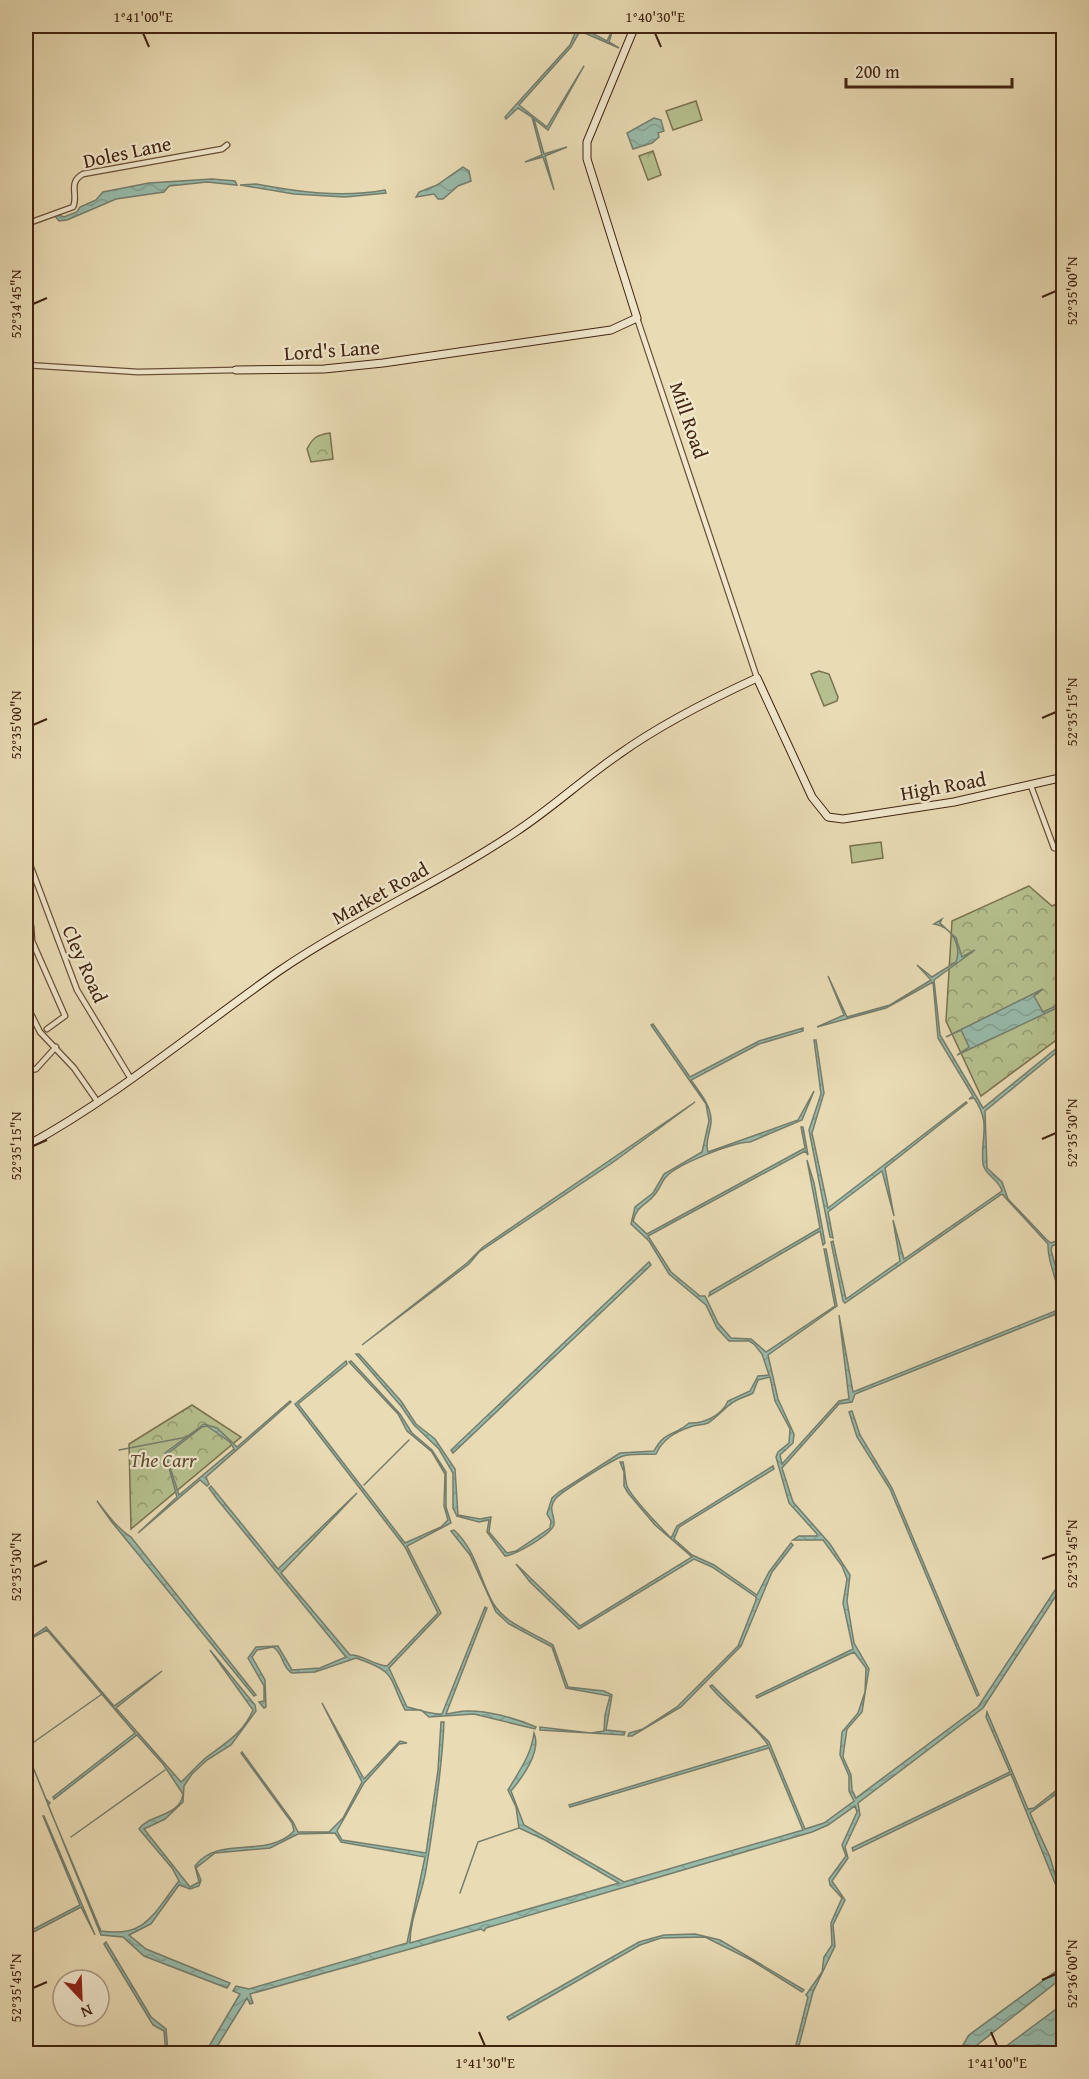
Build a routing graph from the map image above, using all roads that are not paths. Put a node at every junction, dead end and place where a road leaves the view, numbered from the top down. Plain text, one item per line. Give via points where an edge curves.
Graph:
1 (635, 26) edge
2 (227, 146) dead end
3 (26, 224) edge
4 (637, 318) junction
5 (26, 365) edge
6 (236, 370) joint
7 (757, 678) junction
8 (1064, 777) edge
9 (1031, 786) junction
10 (828, 817) joint
11 (1064, 851) edge
12 (26, 855) edge
13 (26, 913) edge
14 (26, 1004) edge
15 (32, 1021) junction
16 (26, 1025) edge
17 (47, 1029) dead end
18 (56, 1047) junction
19 (26, 1071) edge
20 (131, 1079) junction
21 (97, 1101) junction
22 (26, 1146) edge

1 - 4 street, Mill Road via 587,142 587,159
2 - 3 street, Doles Lane via 83,174 73,185 73,207
4 - 6 street, Lord's Lane via 611,330 383,363 324,369
4 - 7 street, Mill Road
5 - 6 street, Lord's Lane via 138,372
7 - 10 street, Mill Road via 812,797
7 - 20 street, Market Road via 652,733 515,833 425,888 324,942
8 - 9 street, High Road
9 - 10 street, High Road via 878,814
9 - 11 street via 1054,849
12 - 20 street, Cley Road via 77,990
13 - 17 street via 32,941 64,1016
14 - 15 street
15 - 16 street
15 - 18 street
18 - 19 street via 36,1069
18 - 21 street
20 - 21 street, Market Road
21 - 22 street, Market Road

